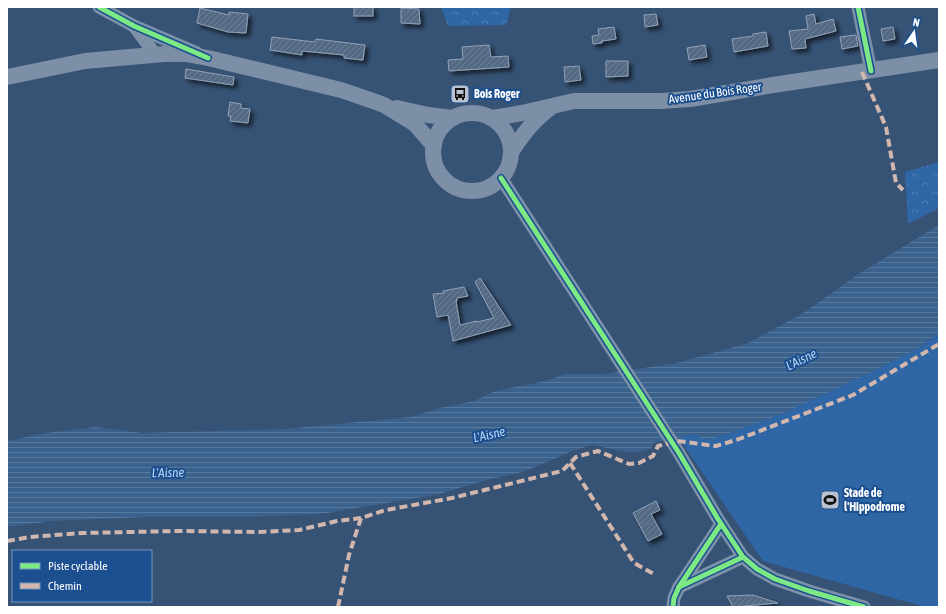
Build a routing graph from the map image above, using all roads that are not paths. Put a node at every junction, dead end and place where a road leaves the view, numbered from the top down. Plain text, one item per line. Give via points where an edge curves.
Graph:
1 (99, 7) edge
2 (858, 7) edge
3 (136, 30) junction
4 (160, 37) junction
5 (160, 54) junction
6 (132, 57) junction
7 (208, 58) junction
8 (939, 60) edge
9 (871, 71) junction
10 (7, 77) edge
11 (384, 105) junction
12 (553, 106) junction
13 (453, 118) junction
14 (492, 118) junction
15 (434, 146) junction
16 (512, 152) junction
17 (501, 178) junction
18 (721, 524) junction
19 (743, 557) junction
20 (679, 587) junction
21 (673, 607) edge
22 (864, 607) edge

1 - 3 street
2 - 9 street
3 - 4 street
3 - 5 street
3 - 6 street
4 - 5 street
4 - 7 street
5 - 6 main road
5 - 7 main road via 186,54
6 - 10 main road via 85,61
7 - 11 main road via 340,90
8 - 9 main road, Avenue du Bois Roger
9 - 12 main road, Avenue du Bois Roger via 690,99 574,101
11 - 13 main road
11 - 15 main road via 415,124
12 - 14 main road, Avenue du Bois Roger
12 - 16 main road via 535,119
13 - 14 main road via 472,113
13 - 15 main road via 437,134
14 - 16 main road via 506,132
15 - 17 main road via 438,170 445,180 455,187 480,190
16 - 17 main road
17 - 18 street via 679,453
18 - 19 street
18 - 20 street
19 - 20 street
19 - 22 street via 775,579
20 - 21 street

